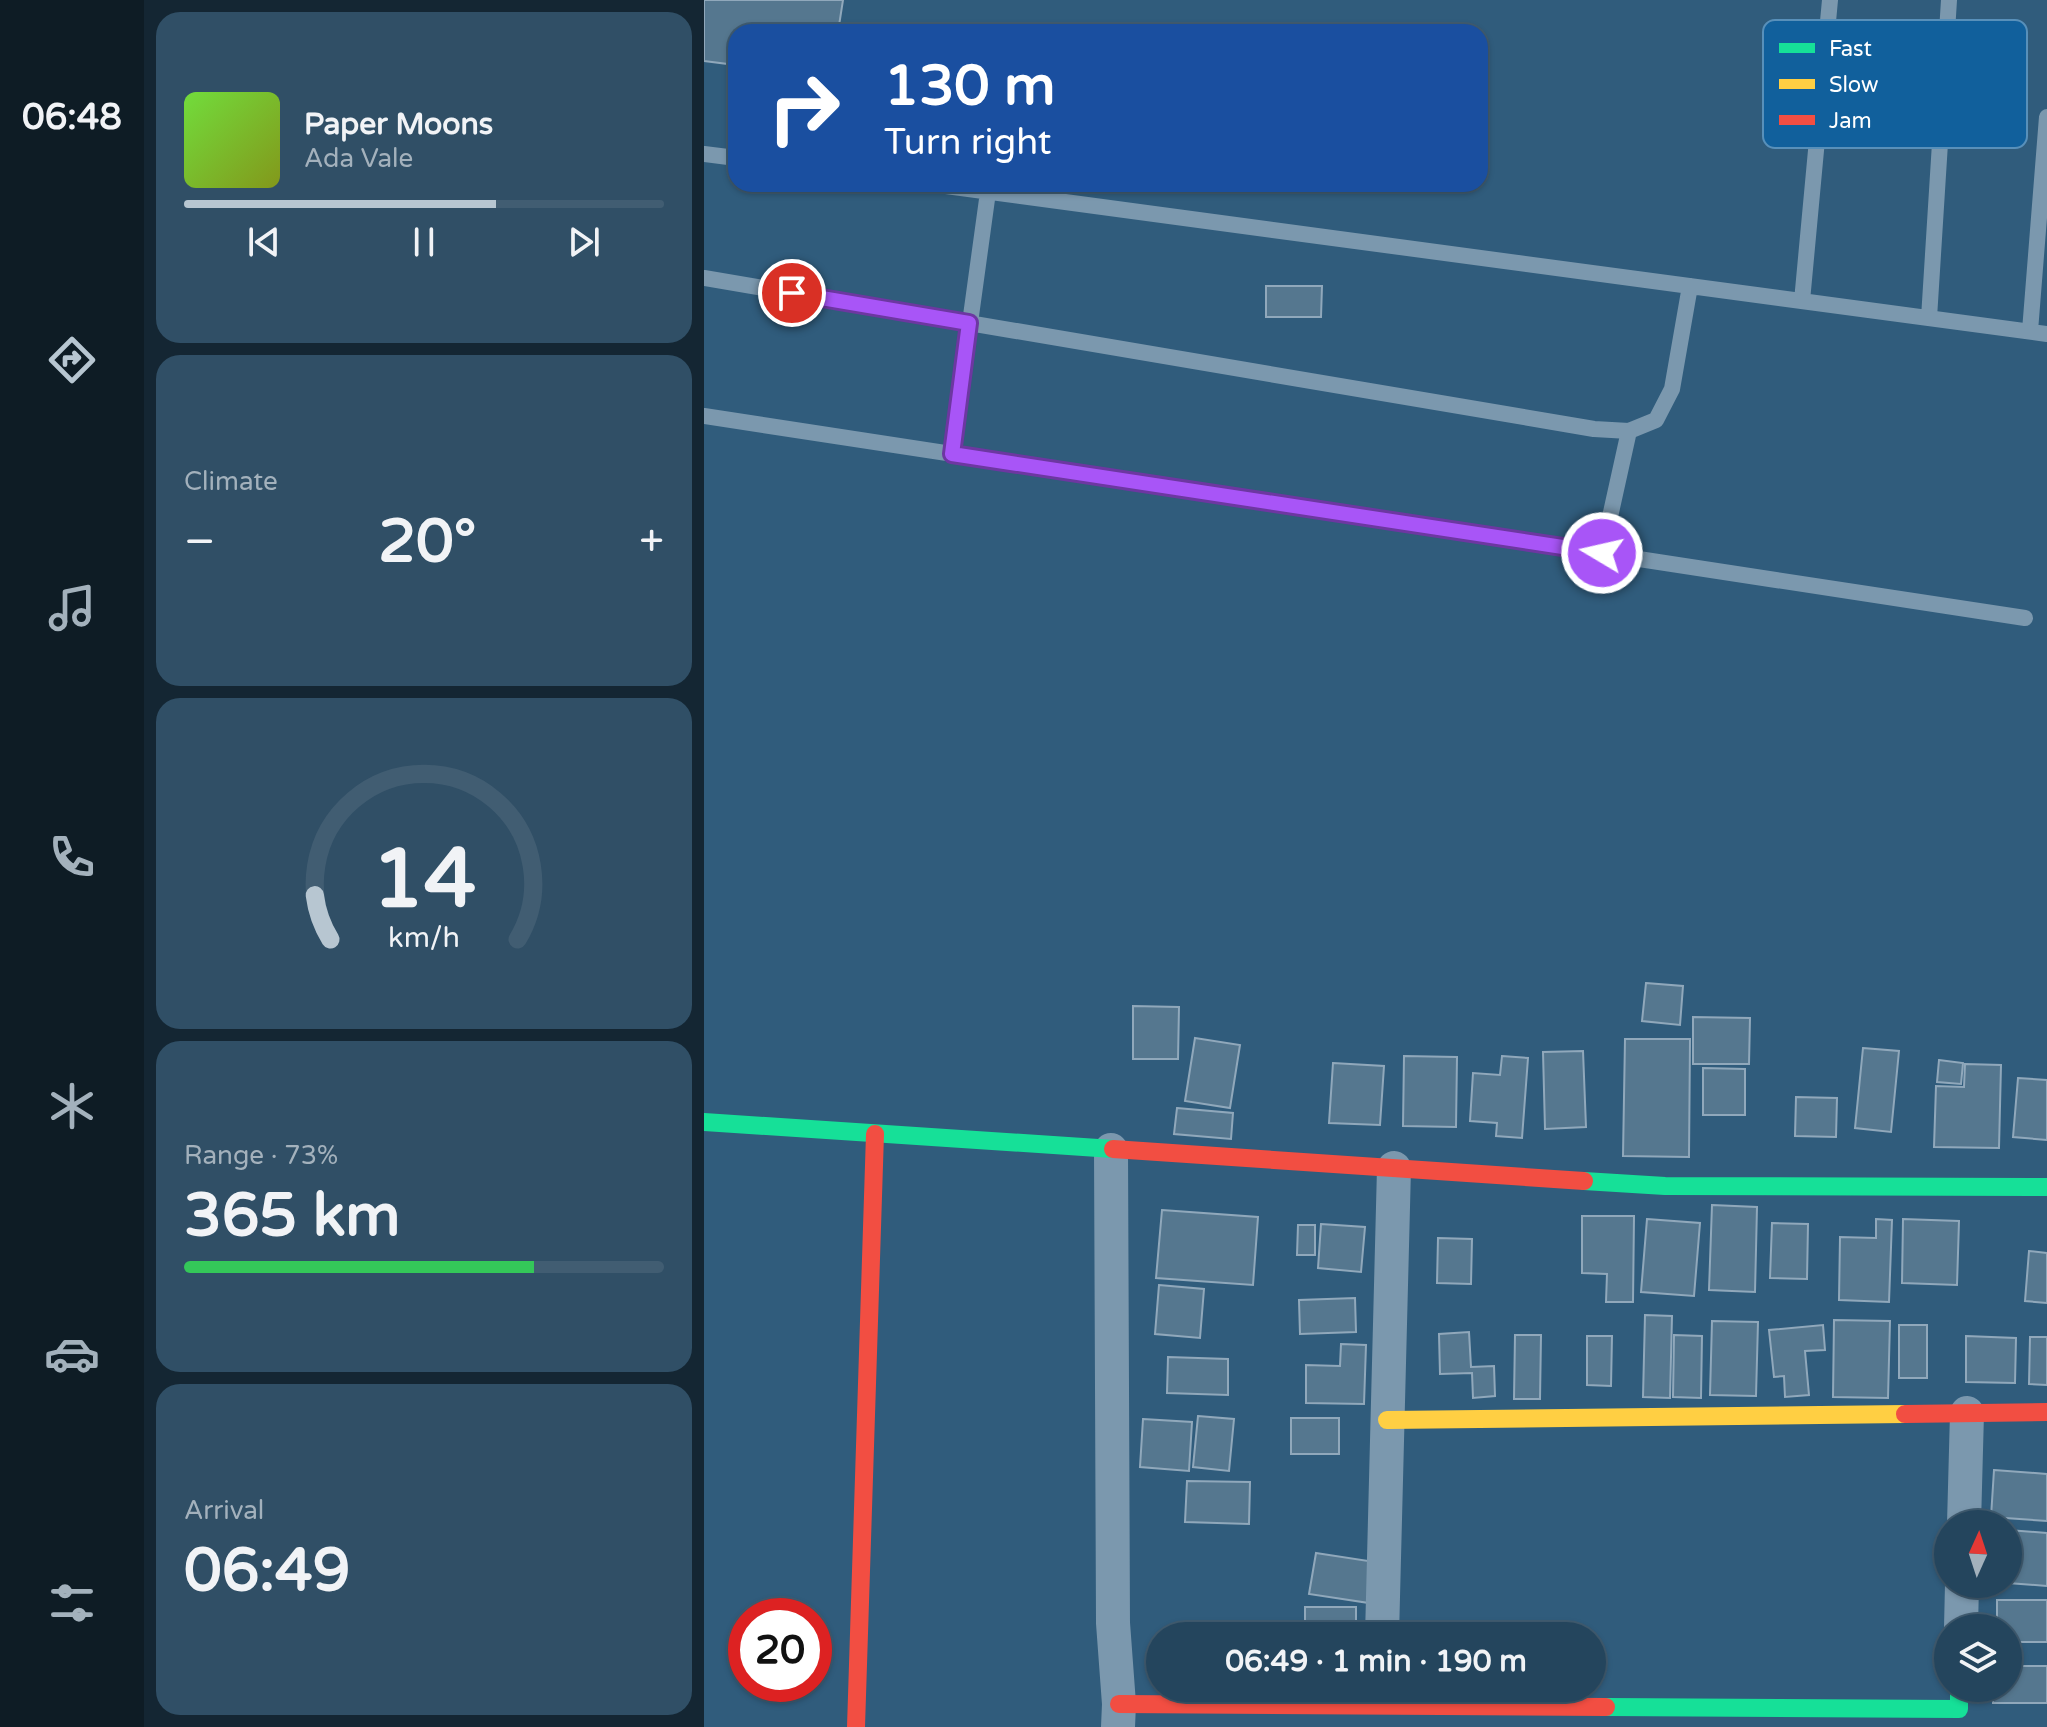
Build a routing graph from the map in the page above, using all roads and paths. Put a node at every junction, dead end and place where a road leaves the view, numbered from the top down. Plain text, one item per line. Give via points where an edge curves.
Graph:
1 (1830, 0) edge
2 (1949, 0) edge
3 (1828, 20) edge
4 (1948, 20) edge
5 (2047, 117) edge
6 (1816, 148) edge
7 (1940, 148) edge
8 (704, 154) edge
9 (728, 157) edge
10 (988, 192) joint
11 (704, 278) edge
12 (1690, 286) junction
13 (1802, 301) junction
14 (1929, 318) junction
15 (969, 323) junction
16 (2038, 332) edge
17 (704, 416) edge
18 (1629, 431) junction
19 (952, 454) junction
20 (1602, 553) junction
21 (2025, 618) dead end
22 (704, 1122) edge
23 (875, 1134) junction
24 (1111, 1150) junction
25 (1394, 1168) junction
26 (2047, 1187) edge
27 (2047, 1412) edge
28 (1967, 1413) junction
29 (1387, 1420) junction
30 (1964, 1510) edge
31 (1382, 1622) edge
32 (1606, 1701) edge
33 (1298, 1702) edge
34 (1951, 1708) edge
35 (1118, 1715) edge
36 (856, 1727) edge

1 - 3 lane
2 - 4 lane
5 - 16 lane
6 - 13 lane
7 - 14 lane
8 - 9 lane
10 - 12 lane
10 - 15 lane
11 - 15 lane
12 - 13 lane
12 - 18 lane via 1672,389 1656,420
13 - 14 lane
14 - 16 lane
15 - 18 lane
15 - 19 lane
17 - 19 lane
18 - 20 lane
19 - 20 lane
20 - 21 lane
22 - 23 street
23 - 24 street
23 - 36 street
24 - 25 street
24 - 35 street
25 - 26 street via 1665,1186
25 - 29 street
27 - 28 street
28 - 29 street
28 - 30 street
29 - 31 street
32 - 34 street
33 - 35 street

